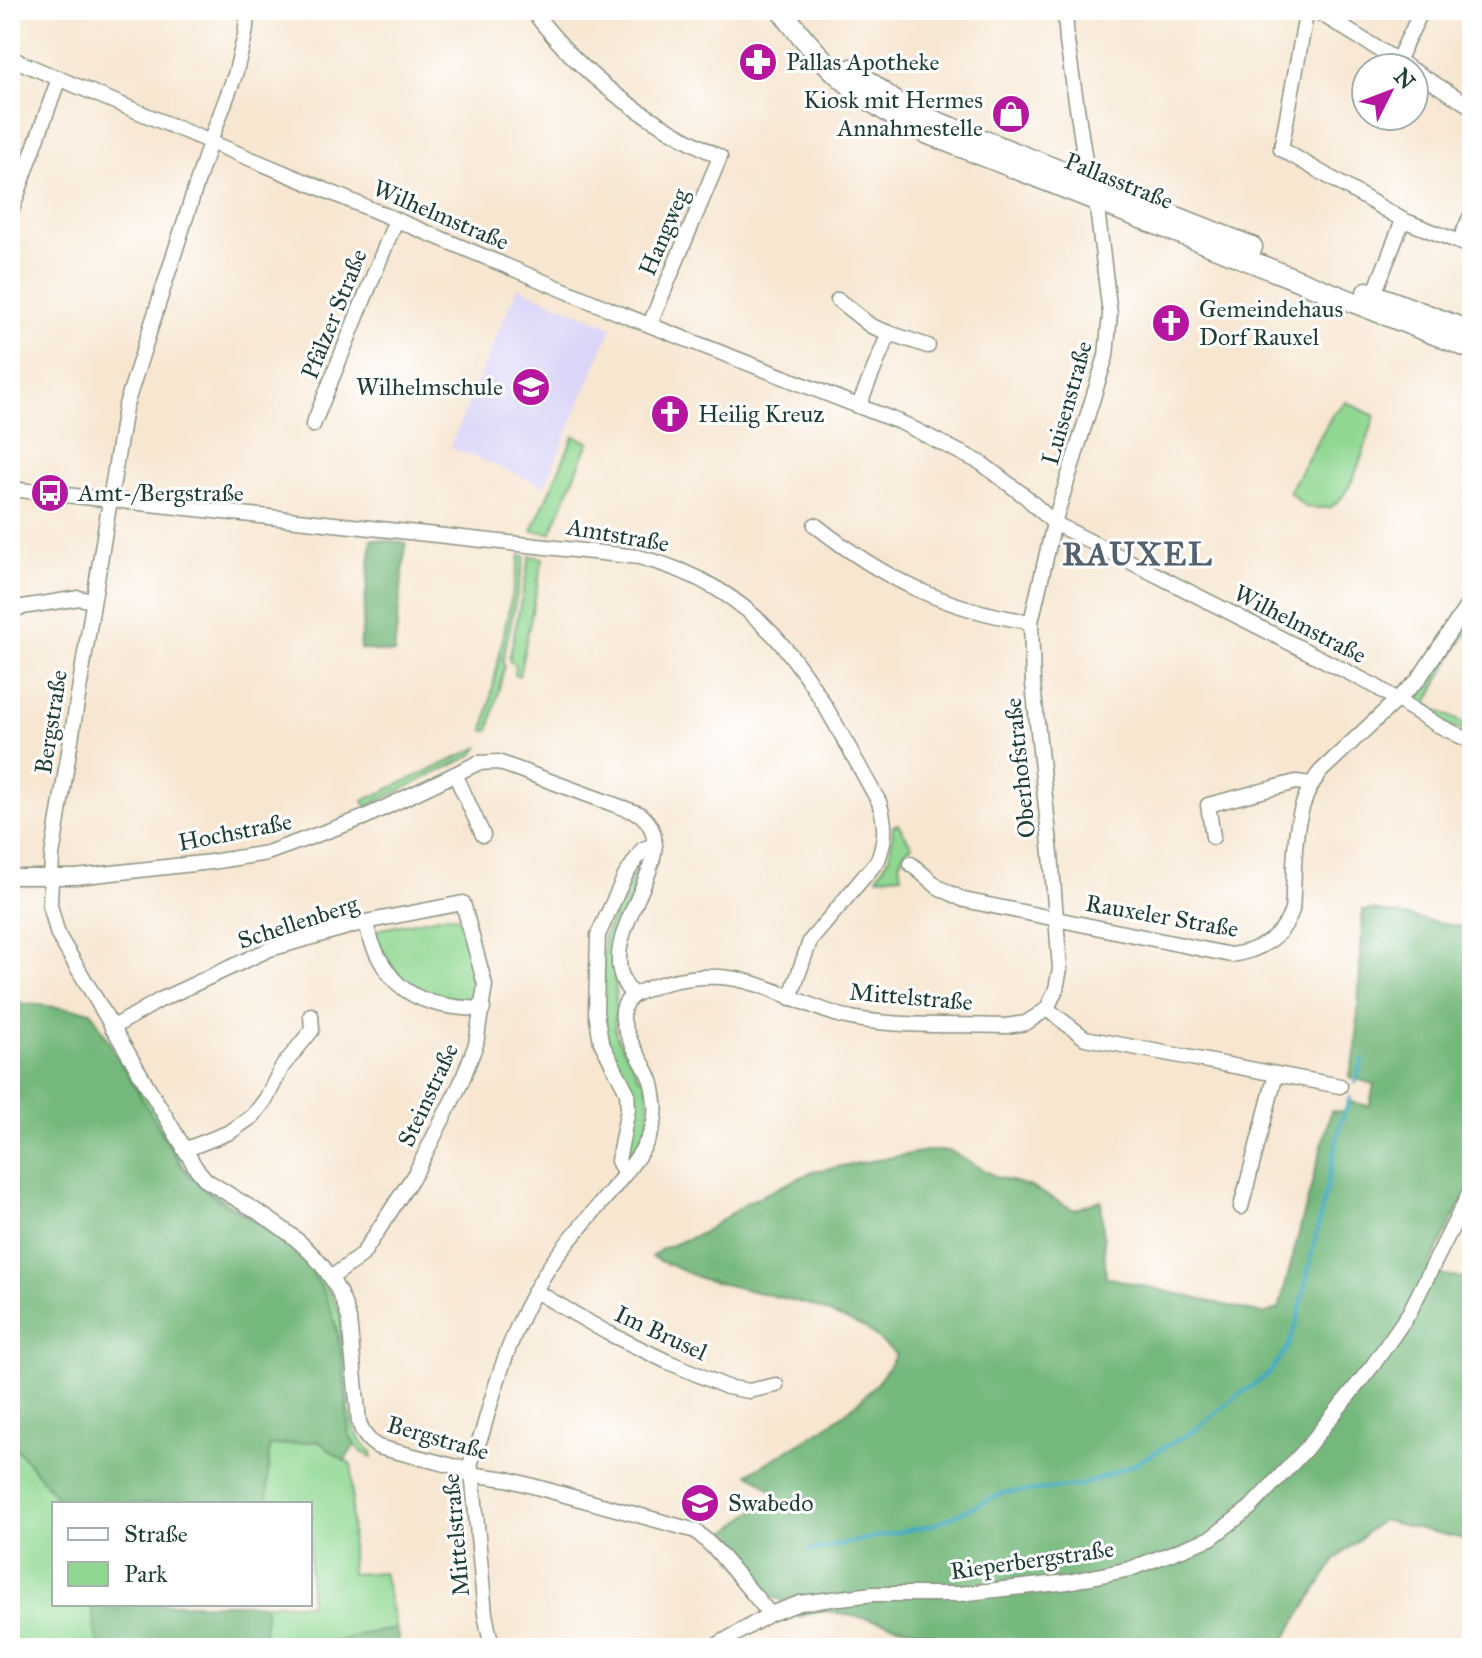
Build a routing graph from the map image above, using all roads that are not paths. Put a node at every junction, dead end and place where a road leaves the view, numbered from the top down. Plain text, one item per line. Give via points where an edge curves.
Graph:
1 (248, 10) edge
2 (532, 10) edge
3 (781, 10) edge
4 (799, 10) edge
5 (1065, 10) edge
6 (1307, 10) edge
7 (1315, 10) edge
8 (1422, 10) edge
9 (1383, 52) edge
10 (1411, 52) edge
11 (10, 58) edge
12 (59, 78) junction
13 (1430, 81) edge
14 (1472, 107) edge
15 (210, 142) junction
16 (1093, 192) junction
17 (1472, 213) edge
18 (10, 215) edge
19 (396, 220) junction
20 (1403, 220) junction
21 (1466, 245) edge
22 (838, 300) dead end
23 (1371, 301) junction
24 (650, 324) junction
25 (1472, 332) edge
26 (889, 333) junction
27 (928, 346) dead end
28 (1472, 349) edge
29 (859, 405) junction
30 (313, 425) dead end
31 (10, 489) edge
32 (109, 500) junction
33 (1054, 523) junction
34 (815, 525) dead end
35 (1472, 598) edge
36 (93, 601) junction
37 (10, 609) edge
38 (1031, 622) junction
39 (1398, 699) junction
40 (1472, 742) edge
41 (455, 774) junction
42 (1311, 784) junction
43 (483, 835) dead end
44 (1213, 837) dead end
45 (655, 845) junction
46 (911, 864) dead end
47 (10, 877) edge
48 (50, 878) junction
49 (463, 903) joint
50 (1056, 917) junction
51 (365, 922) junction
52 (633, 995) junction
53 (790, 998) junction
54 (483, 1009) junction
55 (1047, 1009) junction
56 (311, 1015) dead end
57 (112, 1028) junction
58 (1276, 1074) junction
59 (1340, 1086) dead end
60 (184, 1150) junction
61 (625, 1174) junction
62 (1472, 1188) edge
63 (1241, 1207) dead end
64 (332, 1277) junction
65 (535, 1291) junction
66 (776, 1385) dead end
67 (469, 1474) junction
68 (770, 1614) junction
69 (492, 1648) edge
70 (712, 1648) edge

1 - 15 street, Bergstraße via 238,65
2 - 24 street, Hangweg via 585,71 621,100 720,157
3 - 16 main road, Pallasstraße via 829,67 892,117
4 - 16 main road, Pallasstraße via 838,57 898,104
5 - 16 street, Luisenstraße
6 - 20 street via 1281,149
7 - 9 street
8 - 10 street
11 - 12 street, Wilhelmstraße
12 - 15 street, Wilhelmstraße
12 - 18 street
13 - 14 street
15 - 19 street, Wilhelmstraße
15 - 32 street, Bergstraße via 134,373
16 - 23 main road, Pallasstraße
16 - 33 street, Luisenstraße via 1109,290 1109,335
17 - 21 street
19 - 24 street, Wilhelmstraße
19 - 30 street, Pfälzer Straße
20 - 21 street
20 - 23 street
22 - 26 street
23 - 25 main road, Pallasstraße
23 - 28 main road, Pallasstraße
24 - 29 street, Wilhelmstraße
26 - 27 street
26 - 29 street
29 - 33 street, Wilhelmstraße via 981,463
31 - 32 street, Amtstraße
32 - 36 street, Bergstraße
32 - 53 street, Amtstraße via 639,557 706,580 736,599 806,673 885,820 878,860 810,941
33 - 38 street, Oberhofstraße
33 - 39 street, Wilhelmstraße
34 - 38 street via 870,566 926,595
35 - 39 street, Rauxeler Straße via 1432,661
36 - 37 street via 79,598
36 - 48 street, Bergstraße
38 - 50 street, Oberhofstraße
39 - 40 street, Wilhelmstraße
39 - 42 street, Rauxeler Straße
41 - 43 street
41 - 45 street, Hochstraße via 478,763 498,762 640,814 651,826
41 - 48 street, Hochstraße via 363,818 267,853
42 - 44 street via 1296,782 1208,805
42 - 50 street, Rauxeler Straße via 1297,820 1288,923 1252,952 1231,955
45 - 52 street via 620,945 622,979
45 - 61 street via 643,849 625,876 598,935 596,1012 601,1042 627,1092 618,1161
46 - 50 street, Rauxeler Straße via 964,900
47 - 48 street, Hochstraße
48 - 57 street, Bergstraße via 58,935
49 - 51 street, Schellenberg
49 - 54 street, Steinstraße via 485,985
50 - 55 street, Oberhofstraße via 1060,969
51 - 54 street via 378,956 408,992 434,1005
51 - 57 street, Schellenberg via 270,949
52 - 53 street, Mittelstraße via 683,979 724,978 748,981
52 - 61 street, Mittelstraße via 623,1018 650,1077 656,1105 643,1148
53 - 55 street, Mittelstraße via 842,1016 912,1023 1006,1026 1026,1023
54 - 64 street, Steinstraße via 461,1083 416,1172 362,1255
55 - 58 street via 1085,1038
56 - 60 street via 312,1030 253,1116 230,1132
57 - 60 street, Bergstraße
58 - 59 street
58 - 63 street
60 - 64 street, Bergstraße via 206,1180 300,1241
61 - 65 street, Mittelstraße
62 - 68 street, Rieperbergstraße via 1409,1313 1373,1365 1305,1450 1259,1499 1211,1538 1130,1569 1068,1582 959,1594 873,1594 800,1603
64 - 67 street, Bergstraße via 349,1319 359,1422 365,1436 378,1447
65 - 66 street, Im Brusel via 606,1332 727,1387 749,1391
65 - 67 street, Mittelstraße via 497,1379
67 - 68 street, Bergstraße via 507,1479 696,1531
67 - 69 street, Mittelstraße
68 - 70 street, Rieperbergstraße

